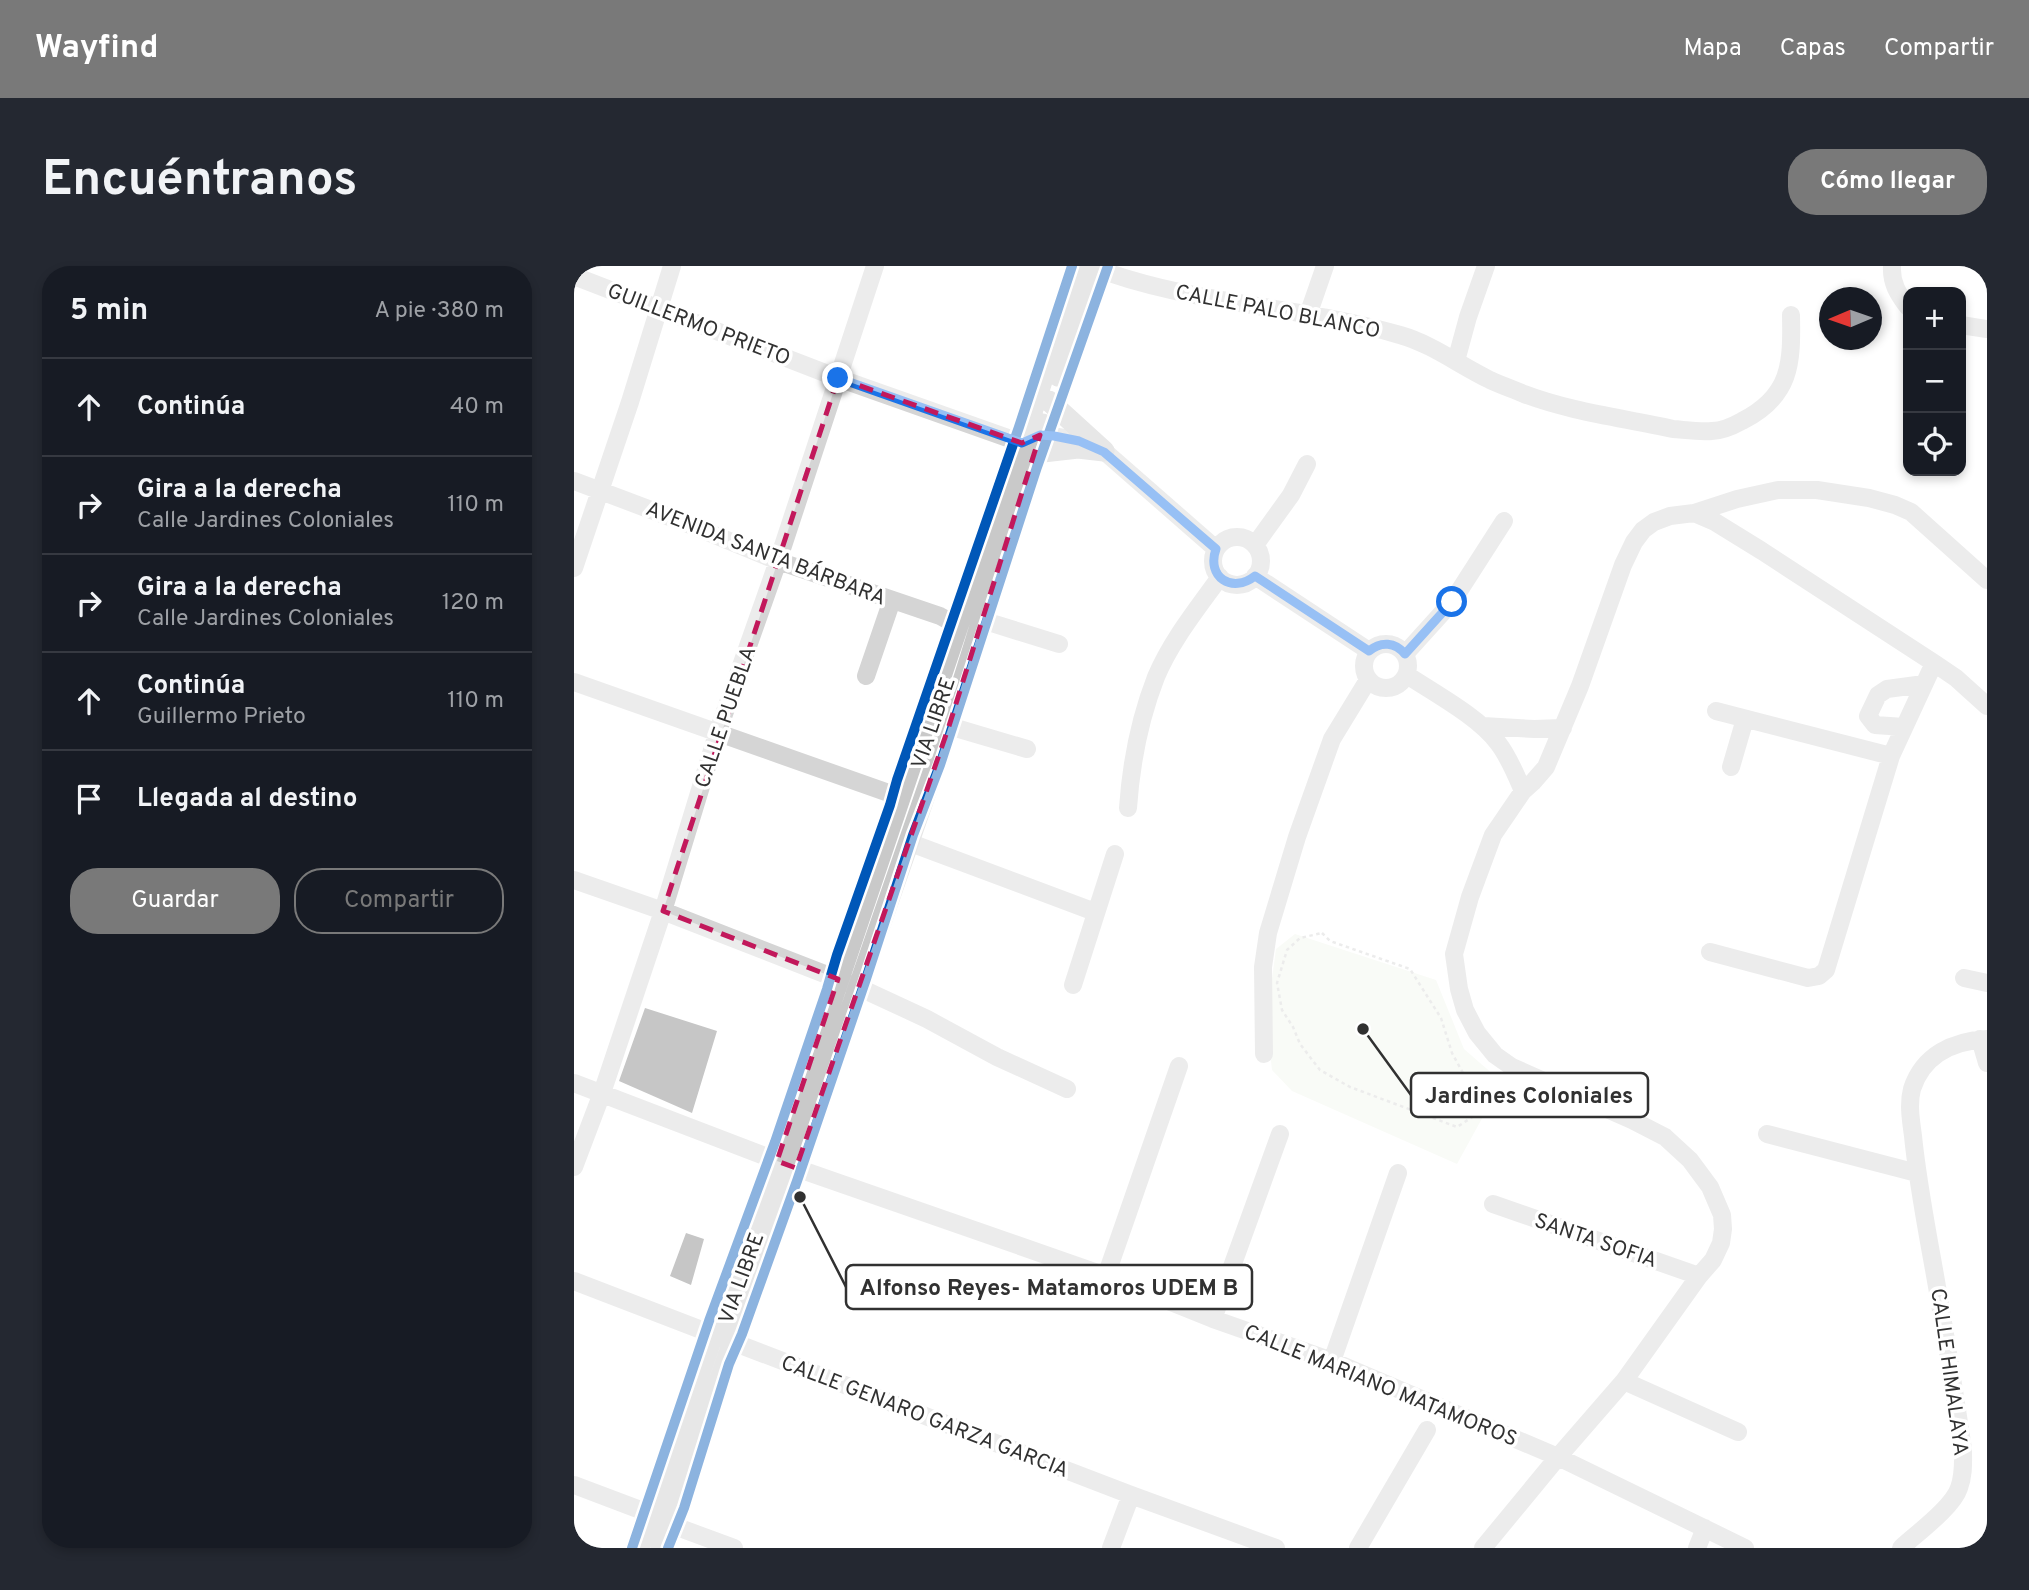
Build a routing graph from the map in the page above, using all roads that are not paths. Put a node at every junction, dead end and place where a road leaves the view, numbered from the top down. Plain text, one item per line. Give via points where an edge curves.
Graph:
1 (672, 266) edge
2 (875, 266) edge
3 (1325, 266) edge
4 (1486, 266) edge
5 (1892, 266) edge
6 (1090, 267) edge
7 (574, 276) edge
8 (1903, 300) edge
9 (658, 308) junction
10 (1308, 315) junction
11 (1791, 315) dead end
12 (1966, 326) edge
13 (1987, 330) edge
14 (1456, 361) junction
15 (838, 378) junction
16 (1049, 401) junction
17 (1032, 444) junction
18 (1104, 452) junction
19 (1307, 464) dead end
20 (574, 481) edge
21 (600, 490) junction
22 (1695, 513) junction
23 (1504, 521) dead end
24 (1255, 545) junction
25 (1216, 549) junction
26 (778, 561) junction
27 (574, 568) edge
28 (1255, 576) junction
29 (1220, 577) junction
30 (1987, 580) edge
31 (892, 600) junction
32 (982, 620) junction
33 (958, 626) junction
34 (1059, 644) dead end
35 (1369, 651) junction
36 (1405, 654) junction
37 (1934, 663) junction
38 (1407, 675) junction
39 (866, 676) dead end
40 (1368, 680) junction
41 (574, 682) edge
42 (1924, 684) junction
43 (1987, 706) edge
44 (1716, 711) dead end
45 (1745, 719) junction
46 (949, 726) junction
47 (1483, 726) junction
48 (1904, 727) junction
49 (1563, 728) junction
50 (717, 734) junction
51 (1027, 750) dead end
52 (1891, 755) junction
53 (1731, 767) dead end
54 (1523, 791) junction
55 (900, 797) junction
56 (1128, 808) dead end
57 (908, 842) junction
58 (1115, 854) dead end
59 (574, 880) edge
60 (663, 911) junction
61 (1095, 912) junction
62 (1710, 952) dead end
63 (1964, 978) dead end
64 (848, 983) junction
65 (1987, 983) edge
66 (1073, 985) dead end
67 (1984, 1039) edge
68 (1264, 1054) dead end
69 (1987, 1063) edge
70 (1179, 1066) dead end
71 (574, 1083) edge
72 (1067, 1089) dead end
73 (602, 1093) junction
74 (1280, 1134) dead end
75 (1768, 1134) dead end
76 (787, 1165) junction
77 (574, 1167) edge
78 (1398, 1173) dead end
79 (1917, 1173) junction
80 (1493, 1204) dead end
81 (1106, 1276) junction
82 (1699, 1276) junction
83 (574, 1281) edge
84 (1213, 1319) junction
85 (723, 1338) junction
86 (1332, 1361) junction
87 (1624, 1381) junction
88 (1427, 1430) dead end
89 (1738, 1432) dead end
90 (1558, 1457) junction
91 (574, 1485) edge
92 (1131, 1495) junction
93 (660, 1519) junction
94 (1705, 1528) junction
95 (1255, 1544) edge
96 (639, 1548) edge
97 (661, 1548) edge
98 (734, 1548) edge
99 (1111, 1548) edge
100 (1276, 1548) edge
101 (1358, 1548) edge
102 (1483, 1548) edge
103 (1697, 1548) edge
104 (1745, 1548) edge
105 (1900, 1548) edge

1 - 9 street
2 - 15 street, CALLE PUEBLA
3 - 10 street
4 - 14 street
5 - 8 street via 1894,285
6 - 10 street, CALLE PALO BLANCO via 1176,292
6 - 16 main road
6 - 17 main road
7 - 9 street, GUILLERMO PRIETO
9 - 15 street, GUILLERMO PRIETO
9 - 21 street
10 - 14 street, CALLE PALO BLANCO via 1402,335
11 - 14 street, CALLE PALO BLANCO via 1790,359 1781,389 1752,416 1713,432 1673,429 1549,403
12 - 13 street
15 - 17 street, GUILLERMO PRIETO
15 - 26 street, CALLE PUEBLA
16 - 17 main road
16 - 18 main road
17 - 18 main road
17 - 32 main road
17 - 33 main road
18 - 25 street
19 - 24 street
20 - 21 street, AVENIDA SANTA BÁRBARA
21 - 26 street, AVENIDA SANTA BÁRBARA
21 - 27 street
22 - 30 street via 1778,490 1869,498 1911,512
22 - 37 street
22 - 49 street via 1654,522 1634,542
23 - 36 street via 1452,602
24 - 25 street via 1238,537 1221,542
24 - 28 street via 1260,563
25 - 29 street via 1213,564
26 - 31 street, AVENIDA SANTA BÁRBARA
26 - 50 street, CALLE PUEBLA
28 - 29 street via 1238,584
28 - 35 street
29 - 56 street via 1157,676 1131,771
31 - 33 street, AVENIDA SANTA BÁRBARA
31 - 39 street
32 - 34 street
32 - 46 main road
33 - 46 main road via 948,697
33 - 55 main road
35 - 36 street via 1388,643
35 - 40 street via 1363,665
36 - 38 street
37 - 42 street
37 - 43 street
38 - 40 street via 1384,689
38 - 47 street
40 - 68 street via 1332,739 1268,933
41 - 50 street
42 - 48 street
42 - 48 street via 1887,689 1878,695 1868,716 1875,725
44 - 45 street
45 - 52 street
45 - 53 street
46 - 51 street
46 - 57 main road
47 - 49 street
47 - 54 street via 1497,741
48 - 52 street
49 - 54 street via 1546,767
50 - 55 street
50 - 60 street, CALLE PUEBLA
52 - 62 street via 1826,970 1808,978
54 - 82 street via 1493,835 1454,954 1465,1010 1495,1055 1512,1068 1665,1137 1690,1160 1710,1186 1723,1222 1721,1243
55 - 64 main road
57 - 61 street
57 - 64 main road
58 - 61 street
59 - 60 street
60 - 64 street
60 - 73 street, CALLE PUEBLA
61 - 66 street
63 - 65 street
64 - 72 street
64 - 76 main road
67 - 69 street
67 - 79 street, CALLE HIMALAYA via 1952,1045 1934,1055 1916,1078 1910,1107
70 - 81 street
71 - 73 street, CALLE MARIANO MATAMOROS
73 - 76 street, CALLE MARIANO MATAMOROS
73 - 77 street, CALLE PUEBLA
74 - 84 street
75 - 79 street
76 - 81 street, CALLE MARIANO MATAMOROS
76 - 85 main road
78 - 86 street
79 - 105 street, CALLE HIMALAYA via 1964,1469 1951,1502
80 - 82 street, SANTA SOFIA
81 - 84 street, CALLE MARIANO MATAMOROS
82 - 87 street
83 - 85 street, CALLE GENARO GARZA GARCIA
84 - 86 street, CALLE MARIANO MATAMOROS
85 - 92 street, CALLE GENARO GARZA GARCIA
85 - 93 main road
86 - 90 street, CALLE MARIANO MATAMOROS
87 - 89 street
87 - 90 street
88 - 101 street
90 - 94 street, CALLE MARIANO MATAMOROS
90 - 102 street
91 - 93 street
92 - 95 street, CALLE GENARO GARZA GARCIA
92 - 99 street
93 - 96 main road
93 - 97 main road
93 - 98 street
94 - 103 street
94 - 104 street, CALLE MARIANO MATAMOROS
95 - 100 street, CALLE GENARO GARZA GARCIA

